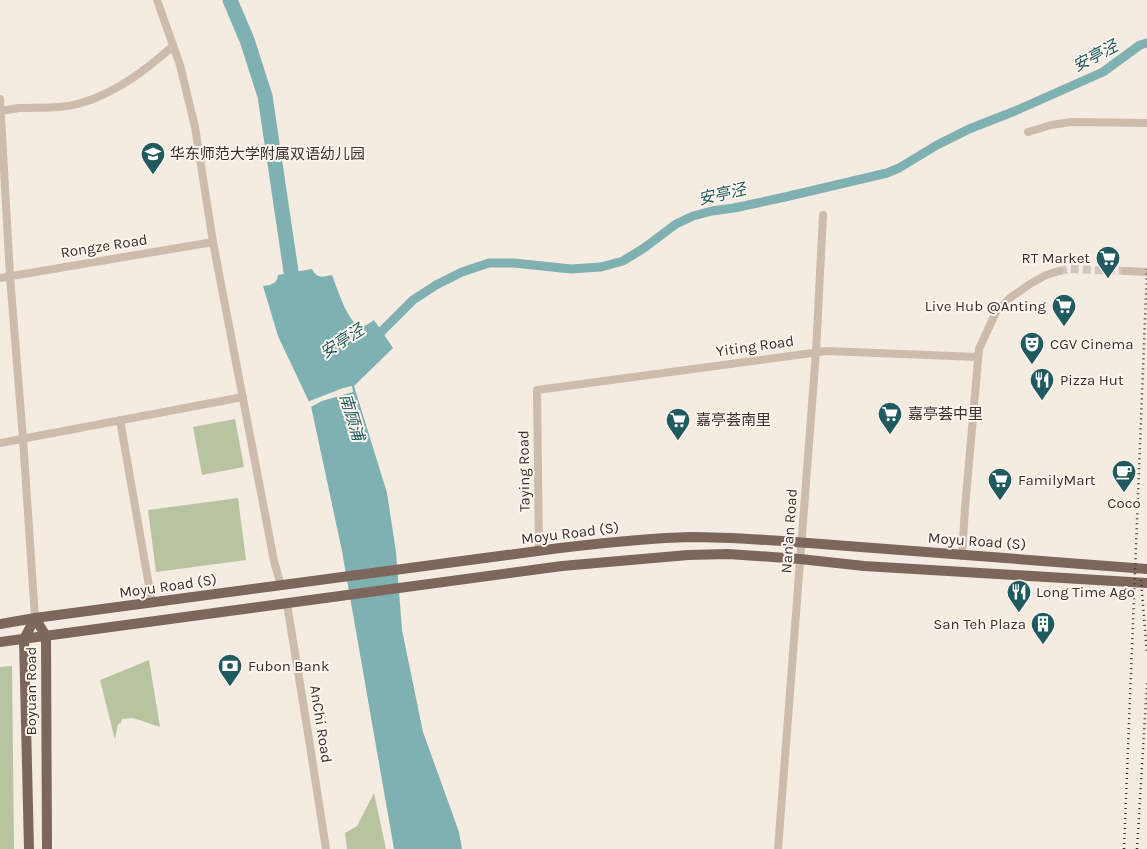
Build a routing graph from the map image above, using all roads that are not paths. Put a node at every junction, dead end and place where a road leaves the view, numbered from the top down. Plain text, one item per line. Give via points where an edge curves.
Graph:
1 (157, 0) edge
2 (173, 46) junction
3 (0, 99) edge
4 (0, 111) edge
5 (1147, 123) edge
6 (1028, 132) dead end
7 (823, 215) dead end
8 (213, 242) junction
9 (1059, 271) tunnel mouth
10 (1126, 271) tunnel mouth
11 (1147, 272) edge
12 (10, 276) junction
13 (0, 278) edge
14 (816, 352) junction
15 (977, 357) junction
16 (537, 390) joint
17 (243, 397) junction
18 (120, 420) junction
19 (23, 439) junction
20 (0, 443) edge
21 (802, 543) junction
22 (540, 551) junction
23 (962, 556) junction
24 (800, 560) junction
25 (1147, 569) edge
26 (1147, 583) edge
27 (281, 586) junction
28 (152, 603) junction
29 (287, 604) junction
30 (35, 618) junction
31 (0, 624) edge
32 (46, 636) junction
33 (24, 639) junction
34 (0, 642) edge
35 (29, 849) edge
36 (47, 849) edge
37 (326, 849) edge
38 (778, 849) edge

1 - 2 street
2 - 4 street via 124,84 81,104
2 - 8 street via 195,127
3 - 4 street
4 - 12 street
5 - 6 street via 1070,122
7 - 14 street, Nan'an Road
8 - 12 street, Rongze Road
8 - 17 street
9 - 15 street via 1030,284 996,312
10 - 11 street
12 - 13 street, Rongze Road
12 - 19 street
14 - 15 street, Yiting Road
14 - 16 street, Yiting Road
14 - 21 street, Nan'an Road
15 - 23 street
16 - 22 street, Taying Road
17 - 18 street
17 - 27 street
18 - 19 street
18 - 28 street
19 - 20 street
19 - 30 street
21 - 22 main road, Moyu Road (S) via 690,537
21 - 23 main road, Moyu Road (S)
21 - 24 street, Nan'an Road
22 - 27 main road, Moyu Road (S)
23 - 25 main road, Moyu Road (S)
24 - 26 main road
24 - 29 main road via 728,554 571,565
24 - 38 street, Nan'an Road
27 - 28 main road, Moyu Road (S)
28 - 30 main road, Moyu Road (S)
29 - 32 main road
29 - 37 street, AnChi Road
30 - 31 main road, Moyu Road (S)
30 - 32 main road, Boyuan Road
30 - 33 main road, Boyuan Road
32 - 33 main road
32 - 36 main road, Boyuan Road
33 - 34 main road
33 - 35 main road, Boyuan Road

